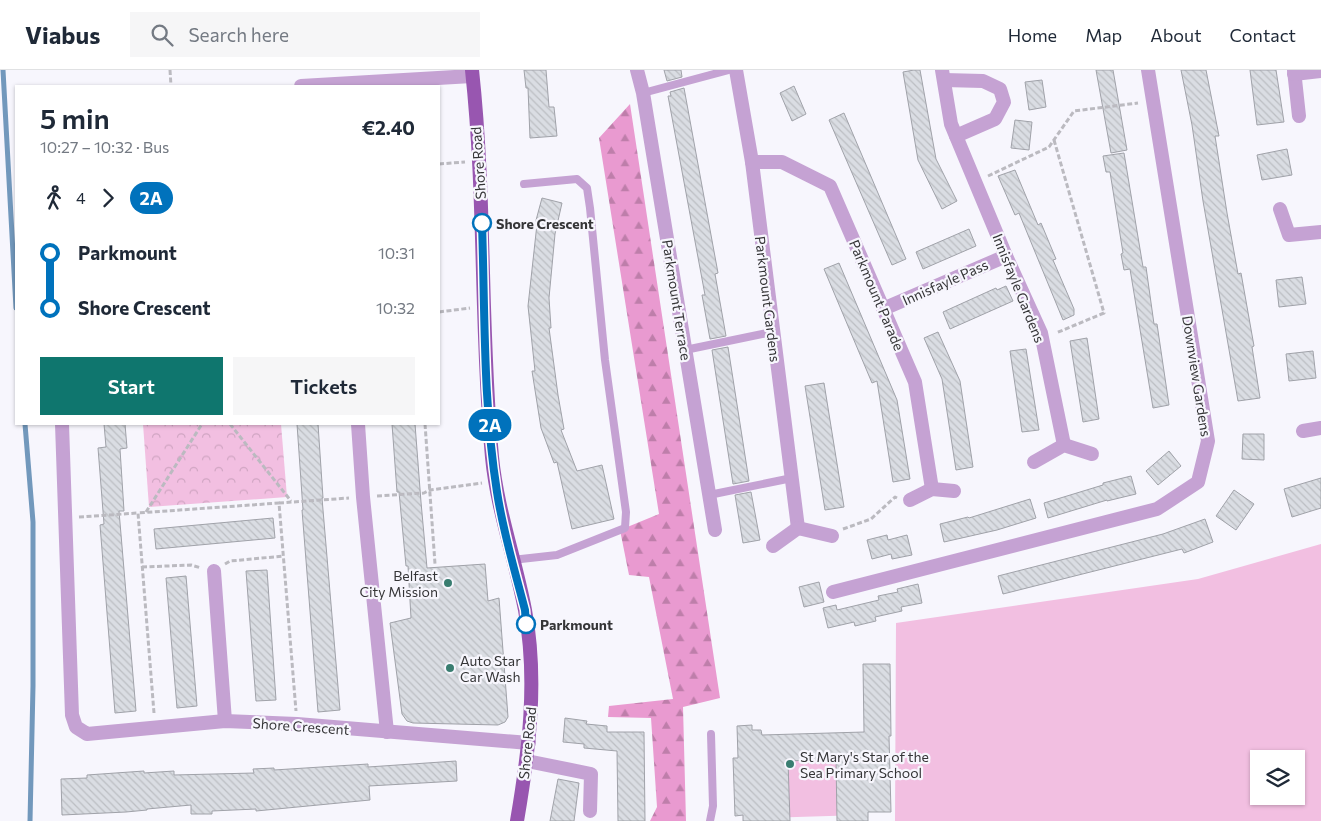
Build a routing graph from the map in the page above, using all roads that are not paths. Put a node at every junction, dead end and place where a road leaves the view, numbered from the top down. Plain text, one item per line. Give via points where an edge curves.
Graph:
1 (637, 70) edge
2 (730, 70) edge
3 (736, 70) edge
4 (1148, 70) edge
5 (1321, 71) edge
6 (1294, 72) edge
7 (472, 73) edge
8 (943, 75) edge
9 (336, 85) edge
10 (643, 92) junction
11 (1299, 116) dead end
12 (956, 136) junction
13 (752, 162) junction
14 (524, 184) dead end
15 (1280, 209) dead end
16 (1321, 232) edge
17 (1006, 256) junction
18 (884, 309) junction
19 (772, 332) junction
20 (685, 350) junction
21 (62, 425) edge
22 (358, 425) edge
23 (1321, 428) edge
24 (1303, 431) dead end
25 (1064, 445) junction
26 (1092, 454) dead end
27 (1034, 462) dead end
28 (792, 478) junction
29 (932, 489) junction
30 (954, 491) dead end
31 (708, 496) junction
32 (910, 500) road end
33 (798, 528) junction
34 (715, 530) dead end
35 (832, 536) road end
36 (773, 546) dead end
37 (512, 560) junction
38 (214, 571) dead end
39 (833, 592) dead end
40 (225, 720) junction
41 (387, 732) junction
42 (711, 734) dead end
43 (529, 743) junction
44 (526, 761) junction
45 (590, 811) dead end
46 (516, 821) edge
47 (710, 821) edge

1 - 10 street, Parkmount Terrace
2 - 10 lane
3 - 13 street, Parkmount Gardens
4 - 39 street, Downview Gardens via 1208,441 1198,482 1157,509
5 - 6 street
6 - 11 street
7 - 9 street
7 - 37 main road, Shore Road via 482,220 489,416 495,481
8 - 12 street, Innisfayle Gardens
8 - 12 street, Innisfayle Gardens via 983,81 1000,89 1004,102 995,119
10 - 20 street, Parkmount Terrace
12 - 17 street, Innisfayle Gardens
13 - 18 street, Parkmount Parade via 782,162 830,186
13 - 19 street, Parkmount Gardens
14 - 37 lane via 576,179 586,188 626,512 625,528 557,554
15 - 16 street via 1289,236
17 - 18 street, Innisfayle Pass
17 - 25 street, Innisfayle Gardens via 1041,333
18 - 29 street, Parkmount Parade via 914,382
19 - 20 lane
19 - 28 street, Parkmount Gardens
20 - 31 street, Parkmount Terrace
21 - 40 street, Shore Crescent via 72,715 76,727 87,734
22 - 41 street
23 - 24 street
25 - 26 street
25 - 27 street
28 - 31 lane
28 - 33 street, Parkmount Gardens
29 - 30 street
29 - 32 street
31 - 34 street, Parkmount Terrace
33 - 35 street
33 - 36 street
37 - 43 main road, Shore Road via 525,610 530,656
38 - 40 street
40 - 41 street, Shore Crescent
41 - 43 street, Shore Crescent
42 - 47 lane via 713,806
43 - 44 main road, Shore Road
44 - 45 street via 592,774
44 - 46 main road, Shore Road

